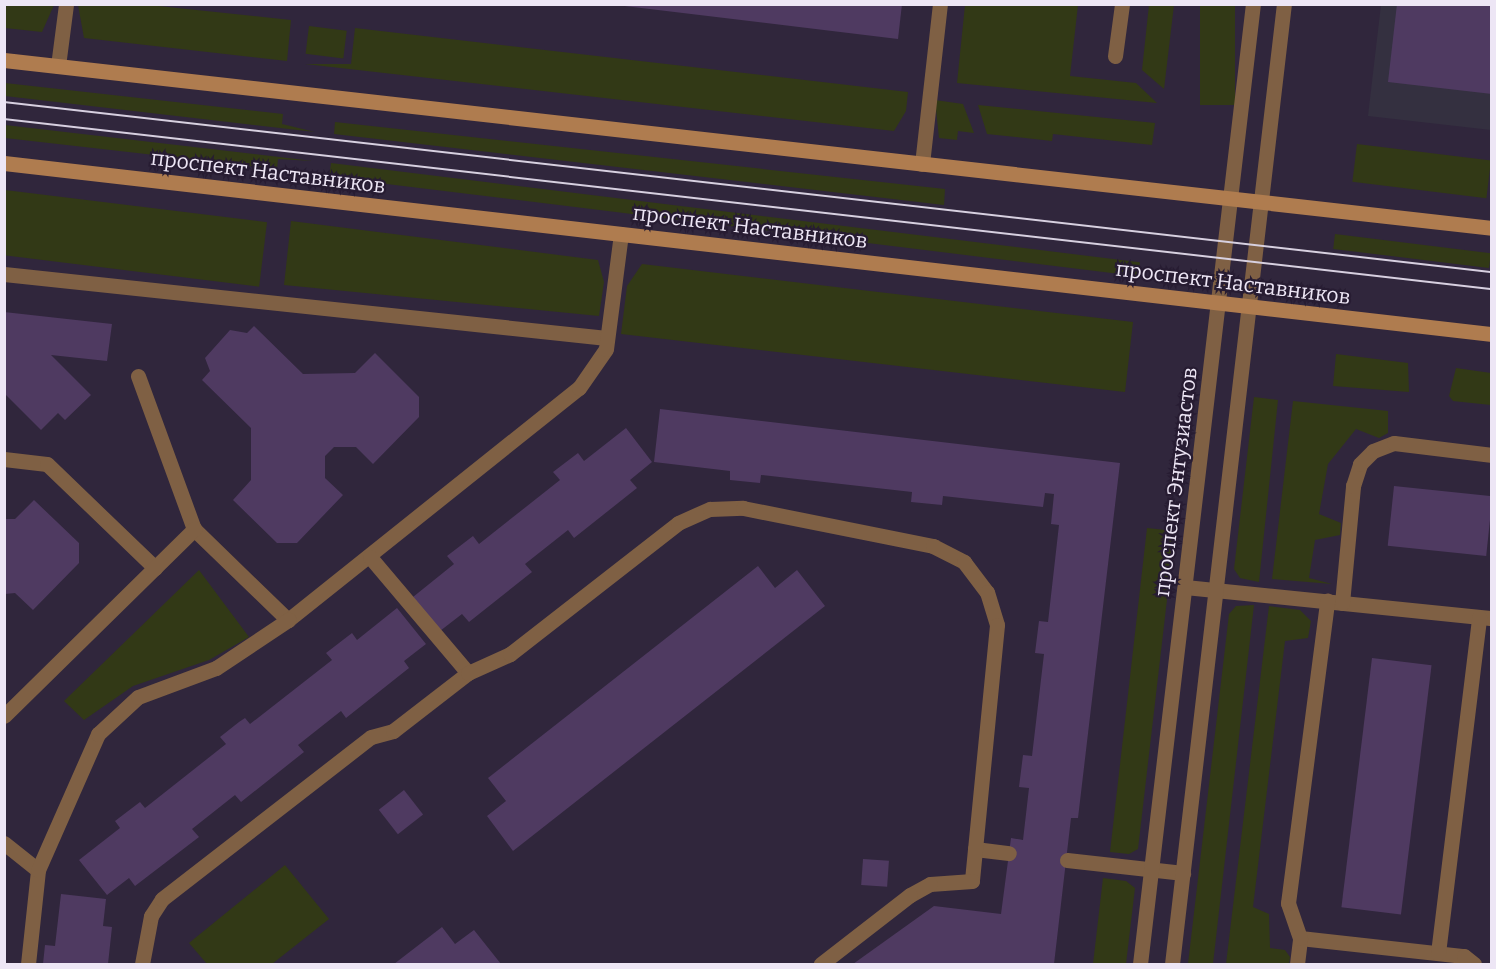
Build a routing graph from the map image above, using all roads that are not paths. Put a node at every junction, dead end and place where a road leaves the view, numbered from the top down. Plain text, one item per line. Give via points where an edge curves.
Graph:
1 (66, 4) edge
2 (940, 4) edge
3 (1122, 4) edge
4 (1253, 4) edge
5 (1284, 4) edge
6 (1115, 56) dead end
7 (4, 60) edge
8 (58, 66) junction
9 (4, 163) edge
10 (922, 164) junction
11 (1230, 199) junction
12 (1262, 202) junction
13 (1491, 228) edge
14 (621, 234) junction
15 (4, 274) edge
16 (1218, 303) junction
17 (1250, 306) junction
18 (1491, 334) edge
19 (606, 338) junction
20 (138, 376) dead end
21 (1491, 455) edge
22 (4, 459) edge
23 (194, 530) junction
24 (370, 558) junction
25 (155, 568) junction
26 (1185, 587) junction
27 (1217, 591) junction
28 (1334, 602) junction
29 (1485, 618) edge
30 (288, 620) junction
31 (468, 674) junction
32 (4, 716) edge
33 (4, 843) edge
34 (975, 849) junction
35 (1009, 853) dead end
36 (1067, 860) dead end
37 (38, 870) junction
38 (1151, 870) junction
39 (1183, 873) junction
40 (1300, 939) junction
41 (1438, 953) junction
42 (28, 964) edge
43 (142, 964) edge
44 (821, 964) edge
45 (1140, 964) edge
46 (1172, 964) edge
47 (1297, 964) edge
48 (1474, 964) edge

1 - 8 street
2 - 10 street
3 - 6 street
4 - 11 street, проспект Энтузиастов
5 - 12 street
7 - 8 main road
8 - 10 main road
9 - 14 main road, проспект Наставников
10 - 11 main road
11 - 12 main road
11 - 16 street, проспект Энтузиастов
12 - 13 main road
12 - 17 street
14 - 16 main road, проспект Наставников
14 - 19 street
15 - 19 street
16 - 17 main road, проспект Наставников
16 - 26 street, проспект Энтузиастов
17 - 18 main road, проспект Наставников
17 - 27 street
19 - 24 street via 606,349 579,388
20 - 23 street
21 - 28 street via 1394,443 1366,458 1353,486
22 - 25 street via 47,464
23 - 25 street
23 - 30 street
24 - 30 street
24 - 31 street
25 - 32 street
26 - 27 street
26 - 38 street, проспект Энтузиастов
27 - 28 street
27 - 39 street
28 - 29 street
28 - 40 street via 1288,903
29 - 41 street
30 - 37 street via 216,668 138,697 115,713 98,734
31 - 34 street via 510,654 678,523 710,509 743,508 933,546 964,562 987,592 997,625
31 - 43 street via 393,731 370,737 162,899 151,916
33 - 37 street
34 - 35 street
34 - 44 street via 972,881 930,884
36 - 38 street
37 - 42 street
38 - 39 street
38 - 45 street, проспект Энтузиастов
39 - 46 street
40 - 41 street
40 - 47 street
41 - 48 street via 1464,956

